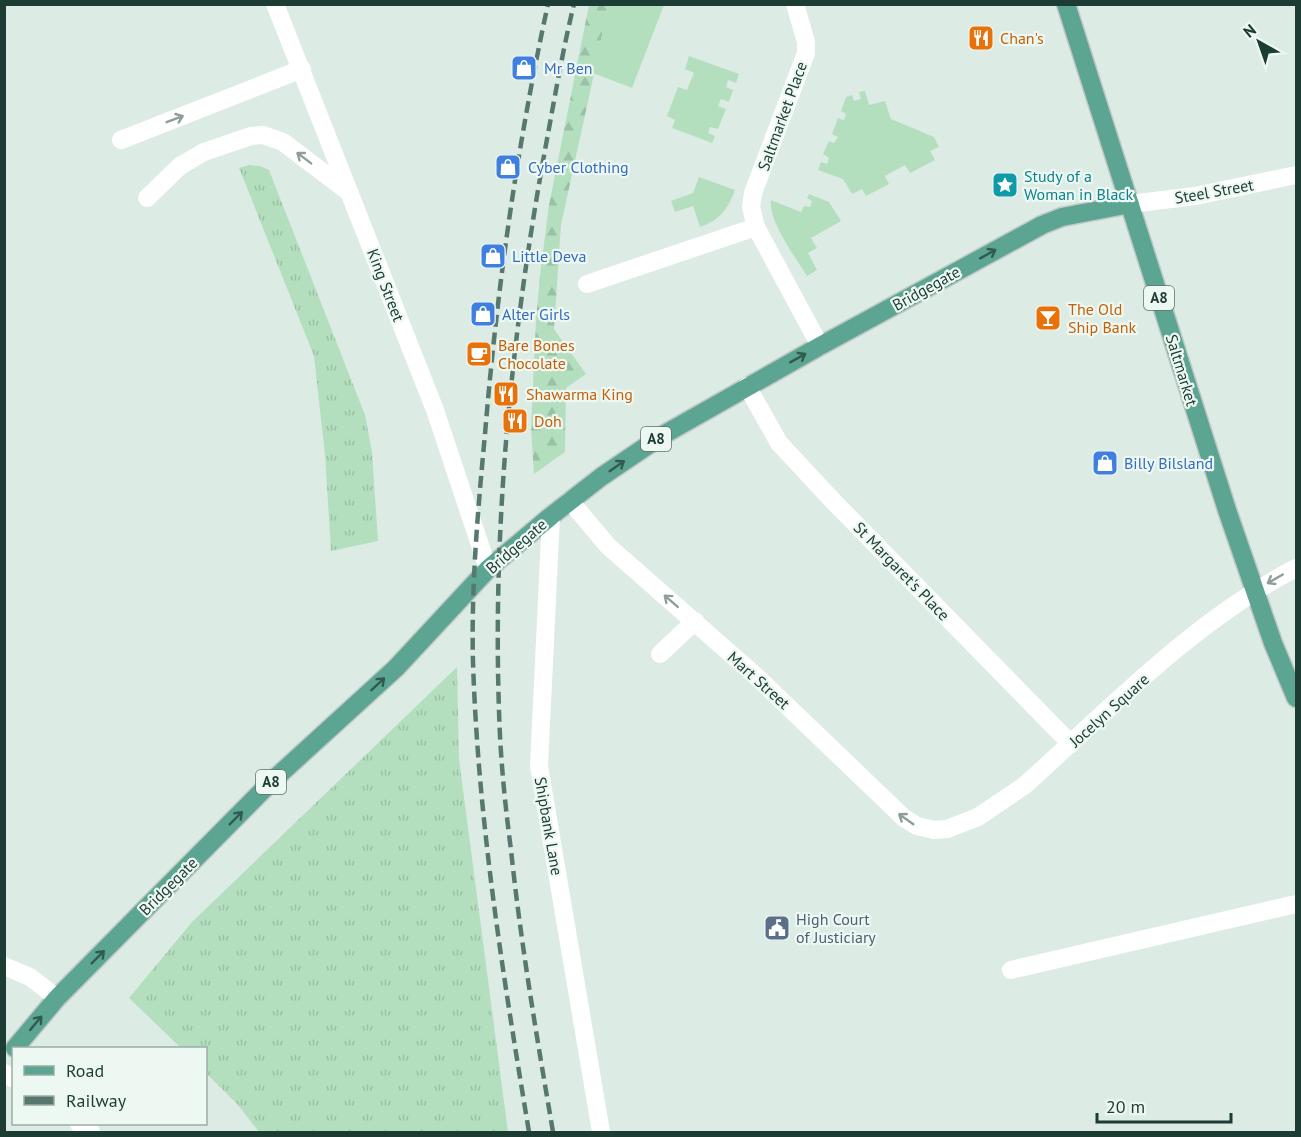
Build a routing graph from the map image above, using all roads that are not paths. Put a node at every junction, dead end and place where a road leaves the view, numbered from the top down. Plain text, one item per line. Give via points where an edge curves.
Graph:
1 (275, 4) edge
2 (795, 4) edge
3 (1066, 4) edge
4 (302, 69) junction
5 (121, 140) dead end
6 (1296, 175) edge
7 (351, 194) junction
8 (147, 198) dead end
9 (1130, 204) junction
10 (756, 227) junction
11 (587, 284) dead end
12 (820, 345) junction
13 (747, 386) junction
14 (570, 501) junction
15 (551, 516) junction
16 (1296, 568) edge
17 (488, 569) junction
18 (1254, 591) junction
19 (695, 621) junction
20 (660, 654) dead end
21 (1296, 698) edge
22 (1071, 744) junction
23 (961, 824) joint
24 (1296, 904) edge
25 (4, 966) edge
26 (1011, 970) dead end
27 (57, 998) junction
28 (16, 1047) edge
29 (601, 1132) edge

1 - 4 street, King Street
2 - 10 street, Saltmarket Place via 806,53 753,193 751,207
3 - 9 main road, Saltmarket / A8
5 -> 4 street
4 - 7 street, King Street
6 - 9 street, Steel Street via 1195,196
7 -> 8 street via 283,142 263,135 204,152 180,166
7 - 17 street, King Street via 435,410
12 -> 9 main road, Bridgegate / A8 via 1042,225 1062,217
9 - 18 main road, Saltmarket / A8
10 - 11 street
10 - 12 street, Saltmarket Place
13 -> 12 main road, Bridgegate / A8
14 -> 13 main road, Bridgegate / A8 via 663,435
13 - 22 street, St Margaret's Place via 779,443
14 - 15 main road, Bridgegate / A8
19 -> 14 street, Mart Street via 608,546
15 - 17 main road, Bridgegate / A8
15 - 29 street, Shipbank Lane via 539,765
16 -> 18 street, Jocelyn Square
27 -> 17 main road, Bridgegate / A8 via 271,782 396,668
18 - 21 main road, Saltmarket / A8
18 - 22 street, Jocelyn Square via 1177,649
19 - 20 street
23 -> 19 street, Mart Street via 934,830 904,818
22 - 23 street, Jocelyn Square via 1025,786
24 - 26 street
25 - 27 street via 30,977
28 -> 27 main road, Bridgegate

